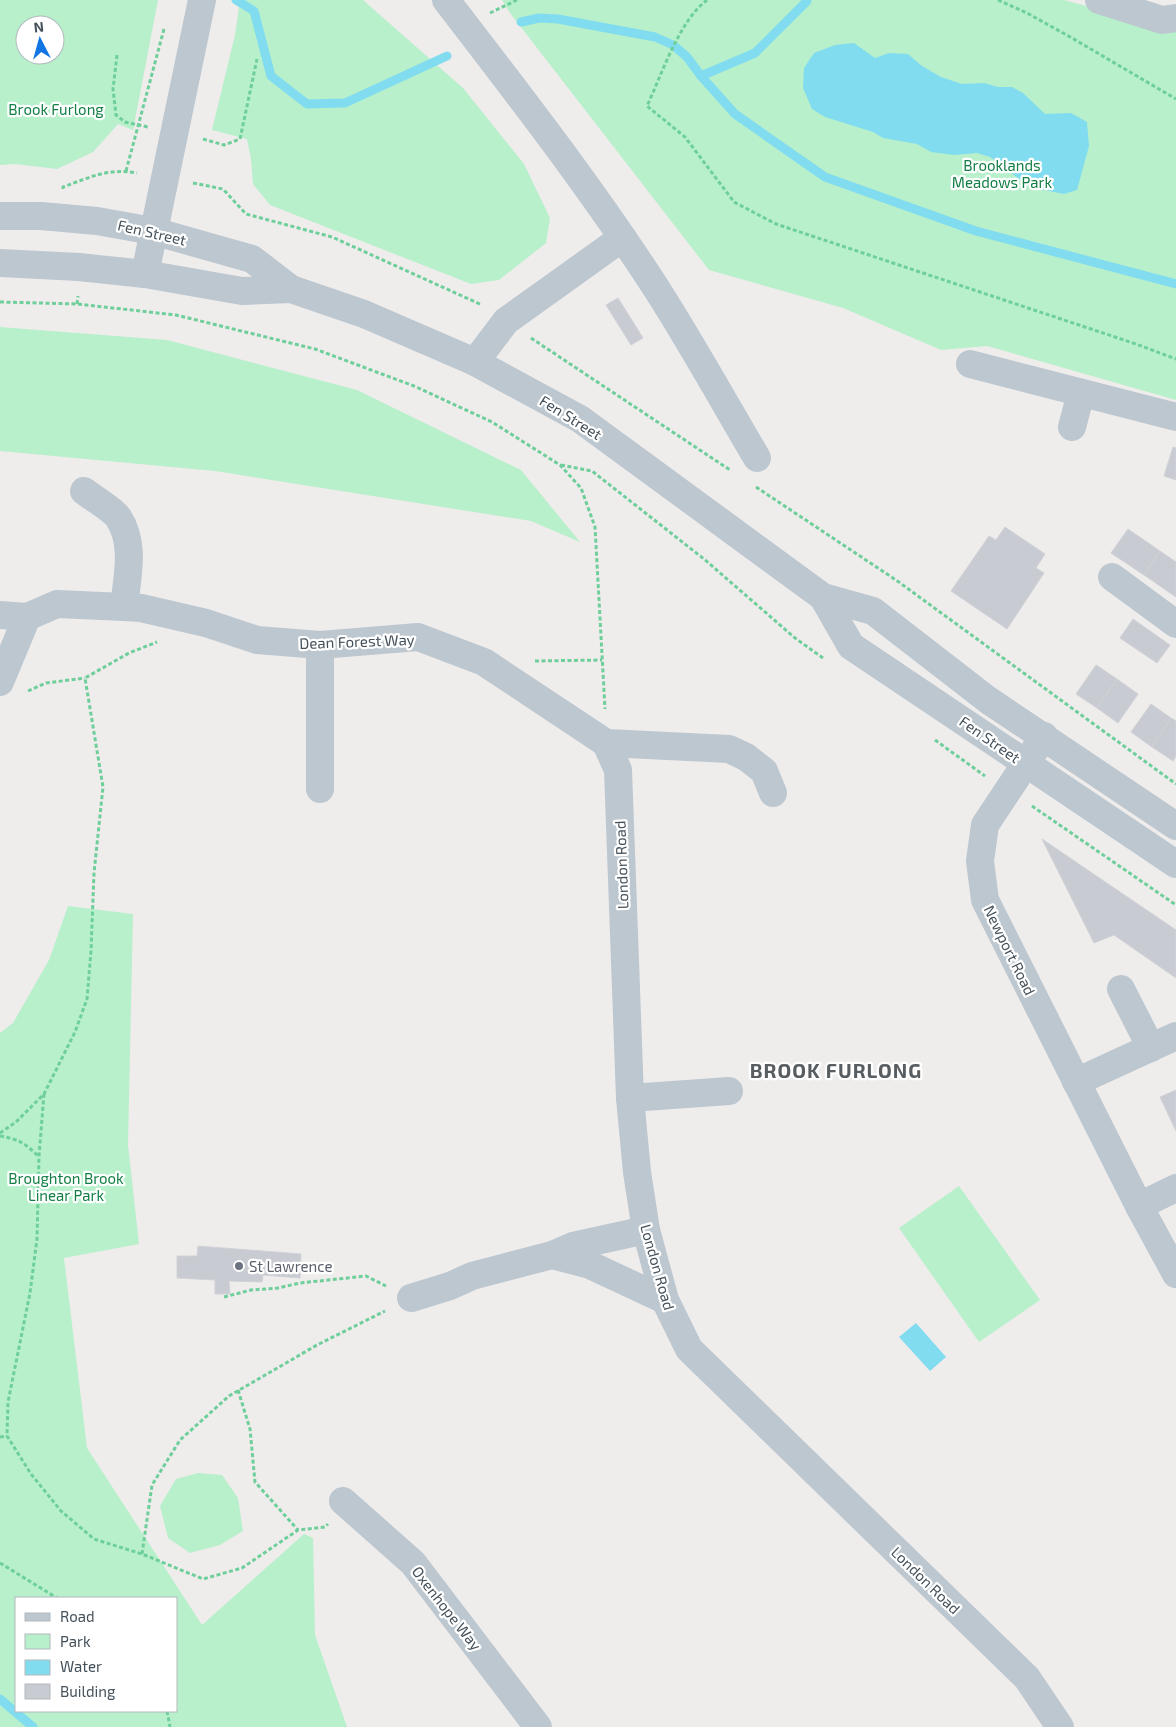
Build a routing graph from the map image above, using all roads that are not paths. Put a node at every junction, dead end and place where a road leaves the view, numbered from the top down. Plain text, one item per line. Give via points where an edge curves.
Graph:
1 (446, 0) edge
2 (1099, 0) edge
3 (200, 11) edge
4 (1176, 18) edge
5 (0, 216) edge
6 (153, 231) junction
7 (622, 238) junction
8 (0, 263) edge
9 (145, 274) junction
10 (291, 289) junction
11 (475, 362) junction
12 (970, 364) dead end
13 (1081, 393) junction
14 (1176, 418) edge
15 (1072, 427) dead end
16 (748, 467) road end
17 (84, 492) dead end
18 (1112, 577) dead end
19 (823, 597) junction
20 (124, 607) junction
21 (0, 615) edge
22 (27, 617) junction
23 (1176, 624) edge
24 (320, 645) junction
25 (12, 687) edge
26 (1044, 736) junction
27 (606, 743) junction
28 (1025, 763) junction
29 (320, 789) dead end
30 (773, 793) dead end
31 (1176, 826) edge
32 (1176, 864) edge
33 (1121, 989) dead end
34 (1176, 1036) edge
35 (1151, 1048) junction
36 (1076, 1082) junction
37 (729, 1091) dead end
38 (630, 1098) junction
39 (1176, 1188) edge
40 (1139, 1206) junction
41 (646, 1230) junction
42 (552, 1255) junction
43 (1176, 1274) edge
44 (411, 1298) road end
45 (665, 1300) junction
46 (343, 1501) road end
47 (538, 1727) edge
48 (1060, 1727) edge

1 - 7 street via 504,74
2 - 4 street via 1162,20
3 - 6 street
5 - 6 street, Fen Street via 97,221
6 - 9 street
6 - 10 street, Fen Street via 252,259
7 - 11 street via 506,321
7 - 16 street via 659,292
8 - 9 street, Fen Street
9 - 10 street, Fen Street via 242,291
10 - 11 street, Fen Street via 364,314
11 - 19 street, Fen Street via 580,419
12 - 13 street
13 - 14 street
13 - 15 street
17 - 20 street via 117,516 127,535 130,553
18 - 23 street
19 - 26 street, Fen Street via 873,611 988,700
19 - 28 street, Fen Street via 851,646
20 - 22 street, Dean Forest Way via 57,604
20 - 24 street, Dean Forest Way via 206,623 257,640
21 - 22 street, Dean Forest Way
22 - 25 street
24 - 27 street, Dean Forest Way via 418,637 484,662
24 - 29 street
26 - 28 street, Newport Road
26 - 31 street, Fen Street
27 - 30 street via 729,749 764,771
27 - 38 street, London Road via 618,770
28 - 32 street, Fen Street
28 - 36 street, Newport Road via 985,824 980,861 985,900
33 - 35 street
34 - 35 street
35 - 36 street
36 - 40 street, Newport Road
37 - 38 street
38 - 41 street, London Road
39 - 40 street
40 - 43 street, Newport Road
41 - 42 street via 573,1246
41 - 45 street, London Road
42 - 44 street via 472,1276
42 - 45 street via 590,1265
45 - 48 street, London Road via 689,1349 1027,1678
46 - 47 street, Oxenhope Way via 412,1563

